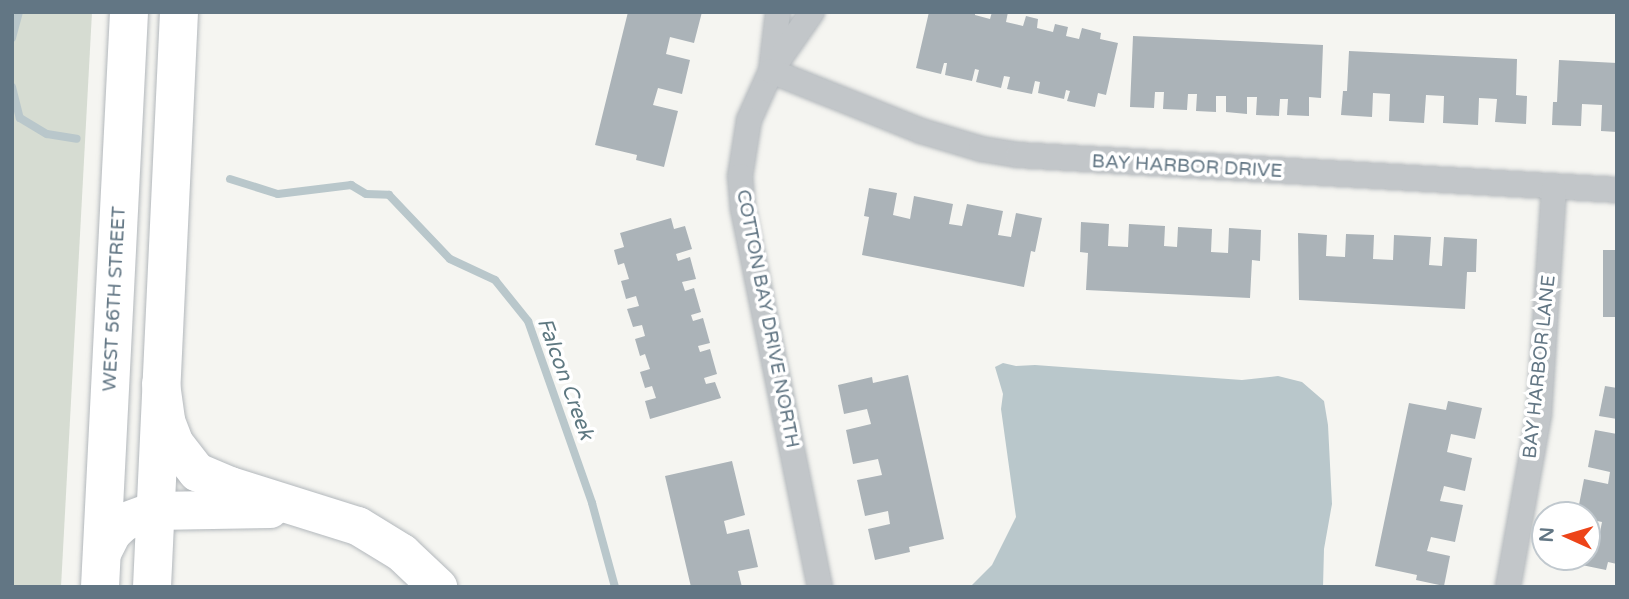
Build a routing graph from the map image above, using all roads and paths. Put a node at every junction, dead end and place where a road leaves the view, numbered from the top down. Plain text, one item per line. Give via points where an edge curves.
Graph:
1 (129, 12) edge
2 (179, 12) edge
3 (778, 12) edge
4 (812, 12) edge
5 (771, 71) junction
6 (1554, 187) junction
7 (1617, 190) edge
8 (160, 384) junction
9 (300, 509) junction
10 (155, 511) junction
11 (101, 570) edge
12 (152, 587) edge
13 (438, 587) edge
14 (820, 587) edge
15 (1508, 587) edge

1 - 11 main road, WEST 56TH STREET
2 - 8 main road
3 - 5 street, COTTON BAY DRIVE NORTH
4 - 5 street
5 - 6 street, BAY HARBOR DRIVE via 921,131 1011,154
5 - 14 street, COTTON BAY DRIVE NORTH via 749,120 741,153 741,198
6 - 7 street, BAY HARBOR DRIVE
6 - 15 street, BAY HARBOR LANE via 1539,414
8 - 9 main road via 166,421 189,466 213,480
8 - 10 main road
9 - 10 main road
9 - 13 main road via 358,526 402,554
10 - 11 main road via 124,522 112,533
10 - 12 main road

